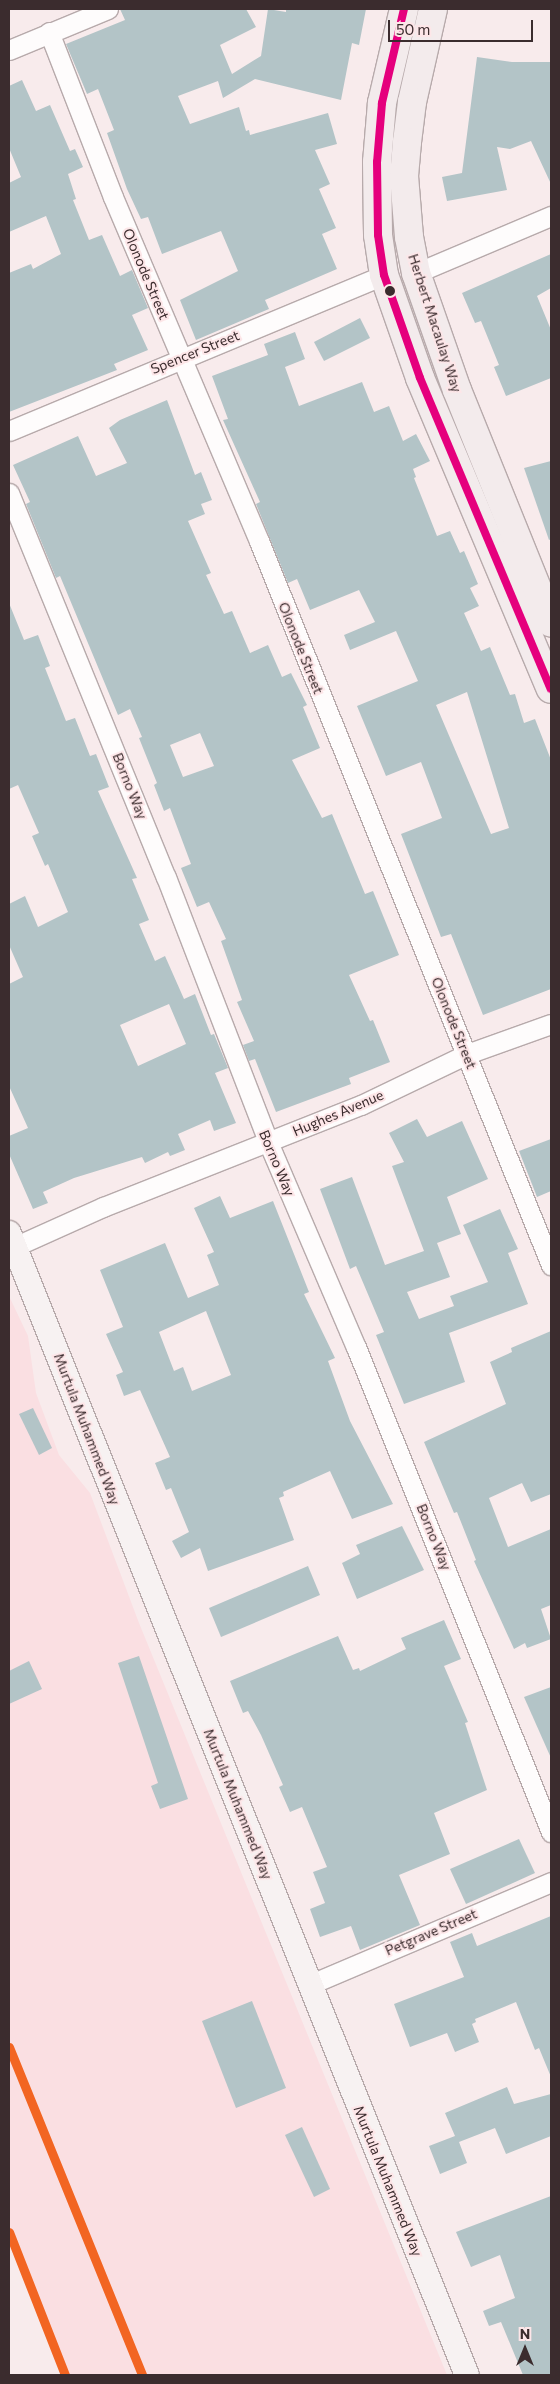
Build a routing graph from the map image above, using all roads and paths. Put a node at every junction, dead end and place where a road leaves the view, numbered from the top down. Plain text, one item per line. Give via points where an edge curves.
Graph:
1 (108, 9) edge
2 (404, 9) edge
3 (433, 9) edge
4 (49, 32) junction
5 (9, 50) edge
6 (551, 216) edge
7 (416, 273) junction
8 (384, 276) junction
9 (180, 357) junction
10 (9, 431) edge
11 (9, 493) edge
12 (551, 623) edge
13 (551, 689) edge
14 (551, 1024) edge
15 (468, 1054) junction
16 (268, 1142) junction
17 (12, 1240) edge
18 (551, 1265) edge
19 (551, 1832) edge
20 (551, 1882) edge
21 (310, 1984) junction
22 (467, 2375) edge

1 - 4 street
2 - 8 highway, Herbert Macaulay Way via 382,104 377,162 378,235
3 - 7 highway, Herbert Macaulay Way via 412,102 404,176 408,237
4 - 5 street
4 - 9 street, Olonode Street
6 - 7 street
7 - 12 highway, Herbert Macaulay Way via 457,390
8 - 9 street, Spencer Street
8 - 13 highway, Herbert Macaulay Way via 420,378
9 - 10 street, Spencer Street
9 - 15 street, Olonode Street
11 - 16 street, Borno Way via 163,868
14 - 15 street, Hughes Avenue
15 - 16 street, Hughes Avenue via 361,1105
15 - 18 street, Olonode Street
16 - 17 street, Hughes Avenue
16 - 19 street, Borno Way via 356,1347
17 - 21 main road, Murtula Muhammed Way
20 - 21 street, Petgrave Street
21 - 22 main road, Murtula Muhammed Way

